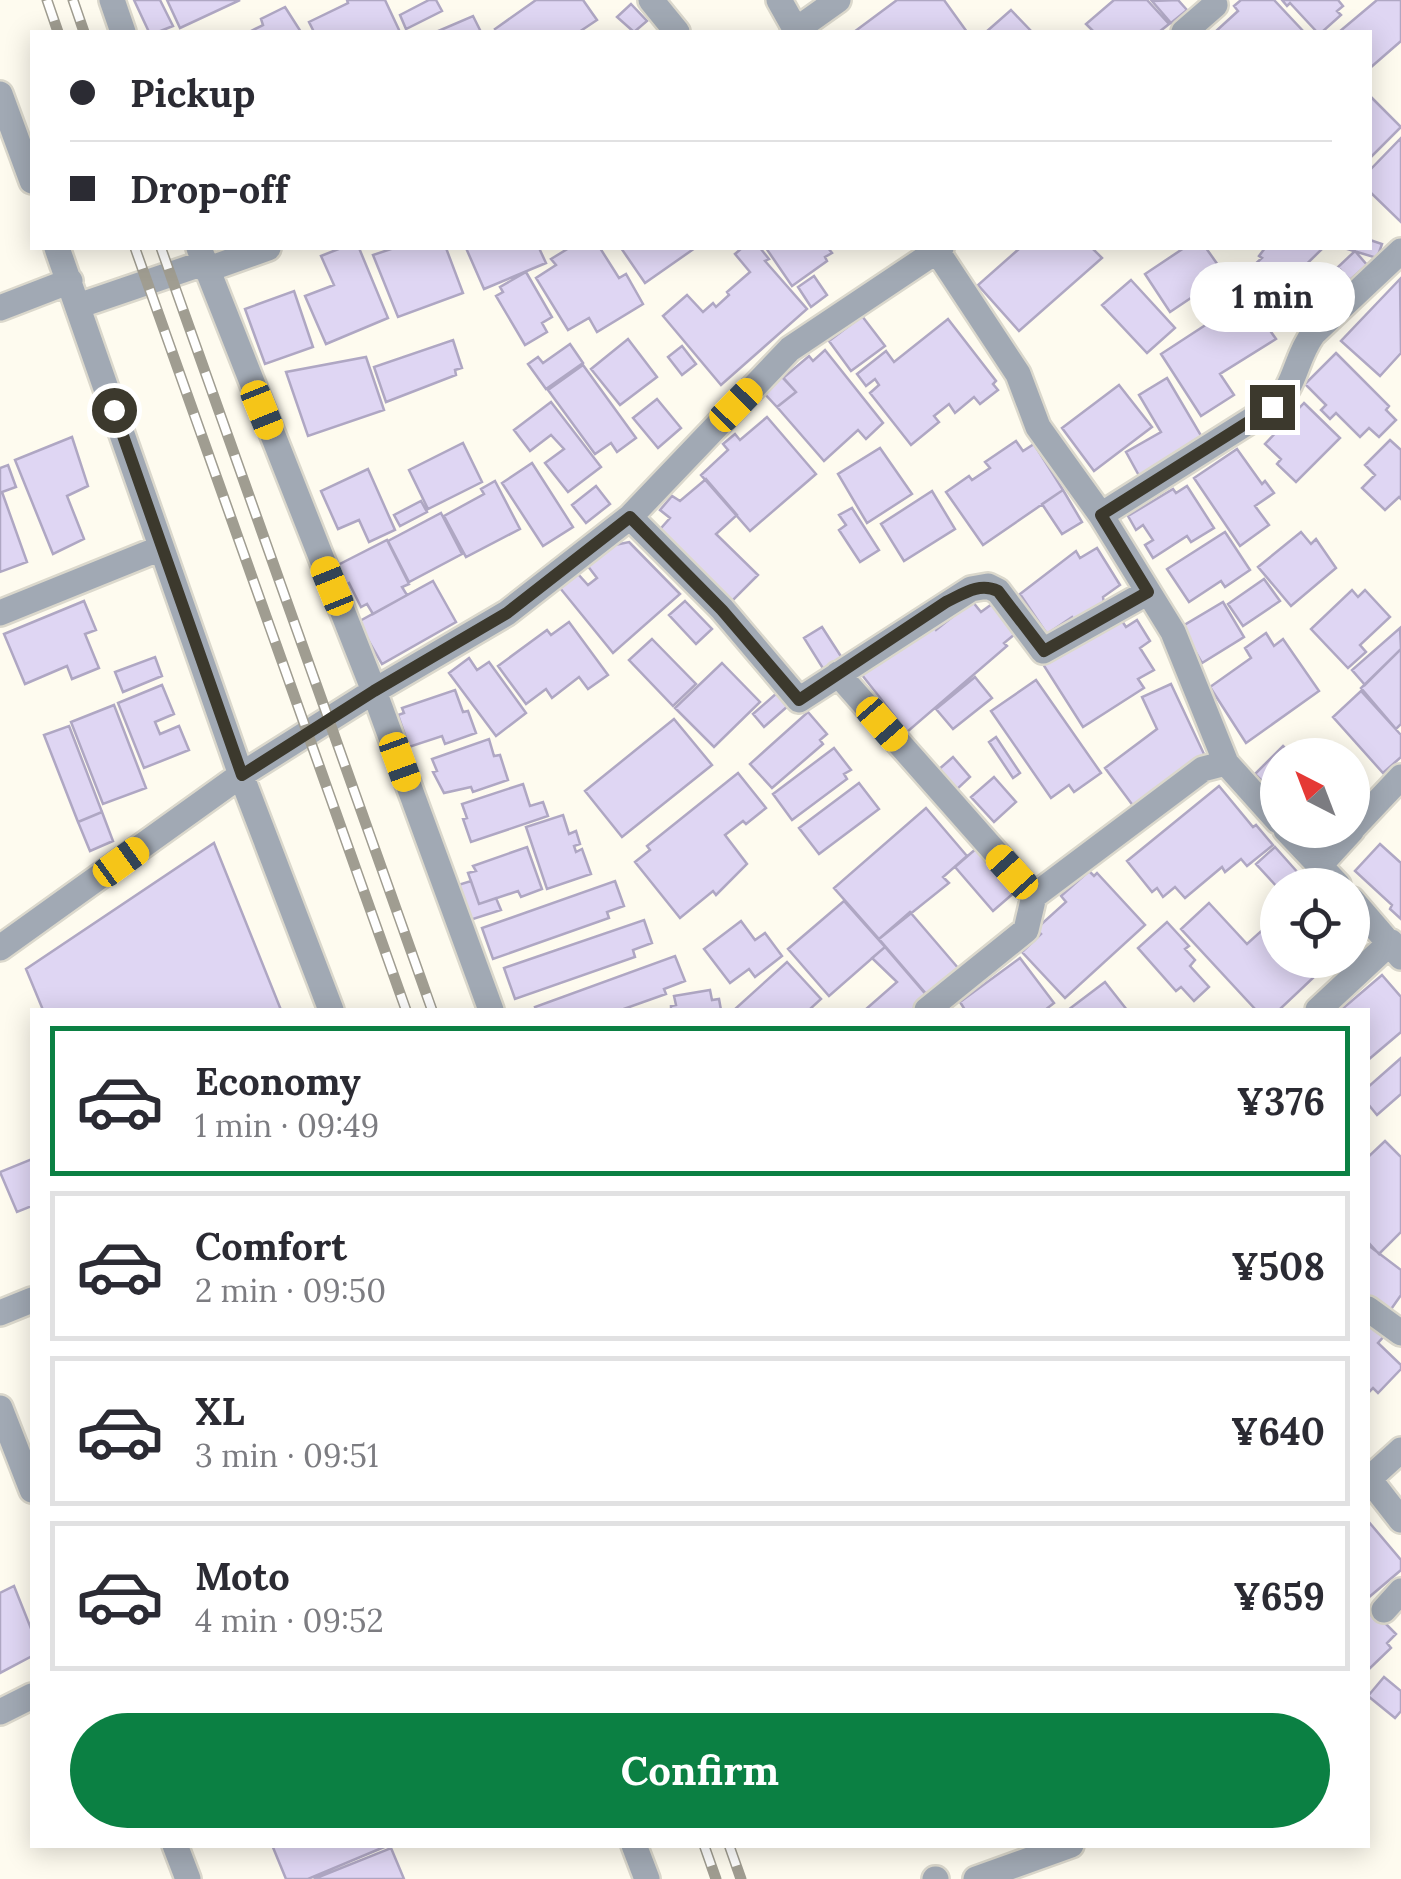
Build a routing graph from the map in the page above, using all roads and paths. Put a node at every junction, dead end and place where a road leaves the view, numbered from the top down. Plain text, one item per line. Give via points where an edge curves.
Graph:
1 (112, 0) edge
2 (651, 0) edge
3 (779, 0) edge
4 (838, 0) edge
5 (1215, 5) dead end
6 (122, 30) edge
7 (676, 30) edge
8 (795, 30) edge
9 (799, 30) edge
10 (1186, 30) edge
11 (0, 94) edge
12 (30, 176) edge
13 (58, 250) edge
14 (257, 250) edge
15 (937, 250) edge
16 (939, 250) edge
17 (1401, 251) edge
18 (203, 260) edge
19 (70, 280) junction
20 (78, 306) junction
21 (0, 308) edge
22 (1101, 515) junction
23 (630, 517) junction
24 (161, 548) junction
25 (1148, 592) junction
26 (0, 614) edge
27 (838, 674) junction
28 (374, 691) junction
29 (1226, 763) junction
30 (242, 775) junction
31 (1401, 777) edge
32 (1260, 801) edge
33 (1370, 811) edge
34 (1303, 848) edge
35 (1336, 848) edge
36 (1320, 865) junction
37 (1323, 868) edge
38 (1034, 896) junction
39 (1370, 920) edge
40 (0, 948) edge
41 (1396, 949) edge
42 (331, 1008) edge
43 (491, 1008) edge
44 (929, 1008) edge
45 (1321, 1008) edge
46 (30, 1301) edge
47 (1370, 1310) edge
48 (0, 1313) edge
49 (1401, 1333) edge
50 (0, 1408) edge
51 (1401, 1450) edge
52 (1370, 1478) edge
53 (1370, 1480) edge
54 (30, 1485) edge
55 (1401, 1520) edge
56 (30, 1697) edge
57 (0, 1712) edge
58 (176, 1848) edge
59 (635, 1848) edge
60 (1063, 1848) edge
61 (188, 1879) edge
62 (647, 1879) edge
63 (976, 1879) edge

1 - 6 street
2 - 7 street
3 - 8 street
4 - 9 street
5 - 10 street
11 - 12 street
13 - 19 street
14 - 18 street
15 - 23 street via 790,348
16 - 22 street via 1018,374 1038,426
17 - 22 street via 1313,334 1288,393
18 - 20 street
18 - 28 street
19 - 20 street
19 - 21 street
20 - 24 street
22 - 25 street
23 - 27 street via 799,700
23 - 28 street via 507,613
24 - 26 street
24 - 30 street
25 - 27 street via 1044,651 998,591 971,589
25 - 29 street via 1173,632
27 - 38 street
28 - 30 street
28 - 43 street
29 - 32 street
29 - 38 street via 1203,769
30 - 40 street
30 - 42 street
31 - 33 street
34 - 36 street
35 - 36 street
36 - 37 street
38 - 44 street via 1026,930
39 - 41 street
41 - 45 street
46 - 48 street
47 - 49 street
50 - 54 street
51 - 52 street
53 - 55 street
56 - 57 street
58 - 61 street
59 - 62 street
60 - 63 street

